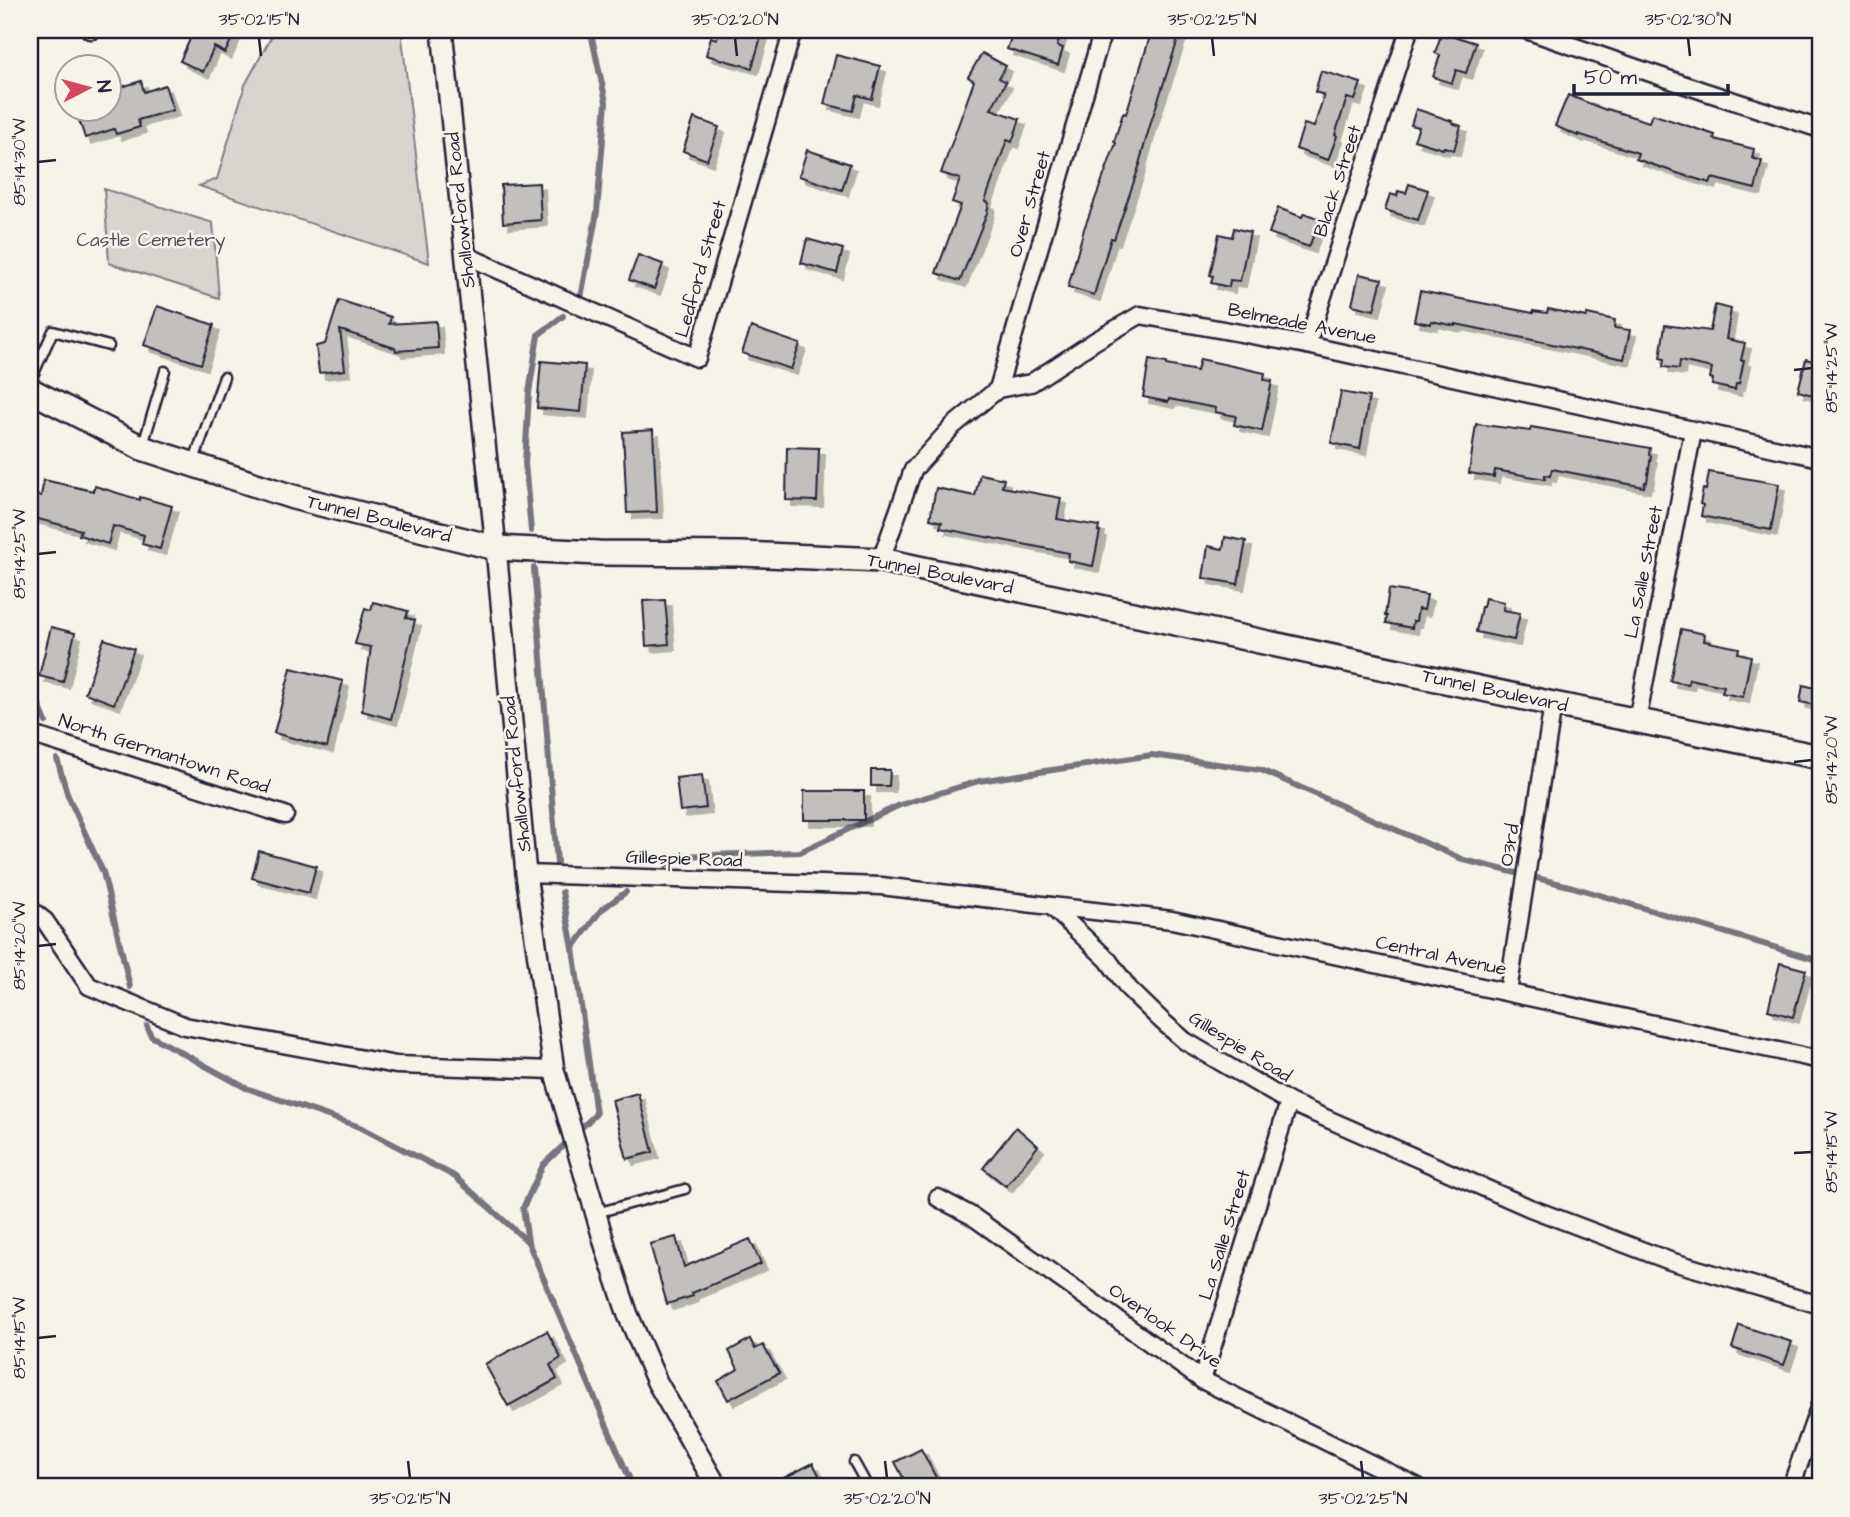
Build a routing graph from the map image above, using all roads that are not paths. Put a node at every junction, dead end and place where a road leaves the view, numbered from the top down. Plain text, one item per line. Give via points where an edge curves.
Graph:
1 (442, 30) edge
2 (793, 30) edge
3 (1103, 30) edge
4 (1409, 30) edge
5 (1526, 30) edge
6 (1820, 129) edge
7 (466, 255) junction
8 (1307, 345) junction
9 (109, 346) dead end
10 (166, 371) dead end
11 (224, 377) dead end
12 (30, 382) edge
13 (998, 389) junction
14 (30, 390) edge
15 (1693, 431) junction
16 (142, 448) junction
17 (1820, 458) edge
18 (192, 465) junction
19 (496, 548) junction
20 (881, 559) junction
21 (1553, 704) junction
22 (1637, 721) junction
23 (30, 734) edge
24 (1820, 757) edge
25 (285, 815) dead end
26 (526, 874) junction
27 (1051, 906) junction
28 (30, 909) edge
29 (1508, 992) junction
30 (1820, 1060) edge
31 (554, 1070) junction
32 (1289, 1102) junction
33 (685, 1188) dead end
34 (937, 1198) dead end
35 (596, 1213) junction
36 (1820, 1305) edge
37 (1202, 1380) junction
38 (1820, 1405) edge
39 (855, 1462) dead end
40 (717, 1487) edge
41 (868, 1487) edge
42 (1418, 1487) edge
43 (1791, 1487) edge

1 - 7 street, Shallowford Road
2 - 7 street, Ledford Street via 696,358
3 - 13 street, Over Street
4 - 8 street, Black Street
5 - 6 street
7 - 19 street, Shallowford Road
8 - 13 street, Belmeade Avenue via 1140,315 1031,383
8 - 15 street, Belmeade Avenue
9 - 12 lane via 52,331
10 - 16 lane
11 - 18 lane
13 - 20 street, Belmeade Avenue via 953,426 913,470
14 - 16 main road, Tunnel Boulevard
15 - 17 street, Belmeade Avenue
15 - 22 street, La Salle Street
16 - 18 main road, Tunnel Boulevard
18 - 19 main road, Tunnel Boulevard via 293,497
19 - 20 main road, Tunnel Boulevard
19 - 26 street, Shallowford Road
20 - 21 main road, Tunnel Boulevard
21 - 22 main road, Tunnel Boulevard
21 - 29 street, O3rd
22 - 24 main road, Tunnel Boulevard
23 - 25 street, North Germantown Road
26 - 27 street, Gillespie Road via 881,886
26 - 31 street, Shallowford Road
27 - 29 street, Central Avenue via 1172,920
27 - 32 street, Gillespie Road via 1185,1041
28 - 31 street via 45,921 89,986 185,1026 396,1065
29 - 30 street, Central Avenue
31 - 35 street, Shallowford Road
32 - 36 street, Gillespie Road via 1530,1208 1671,1261
32 - 37 street, La Salle Street
33 - 35 lane
34 - 37 street, Overlook Drive via 972,1216
35 - 40 street, Shallowford Road via 628,1315 657,1382
37 - 42 street, Overlook Drive
38 - 43 street
39 - 41 lane

